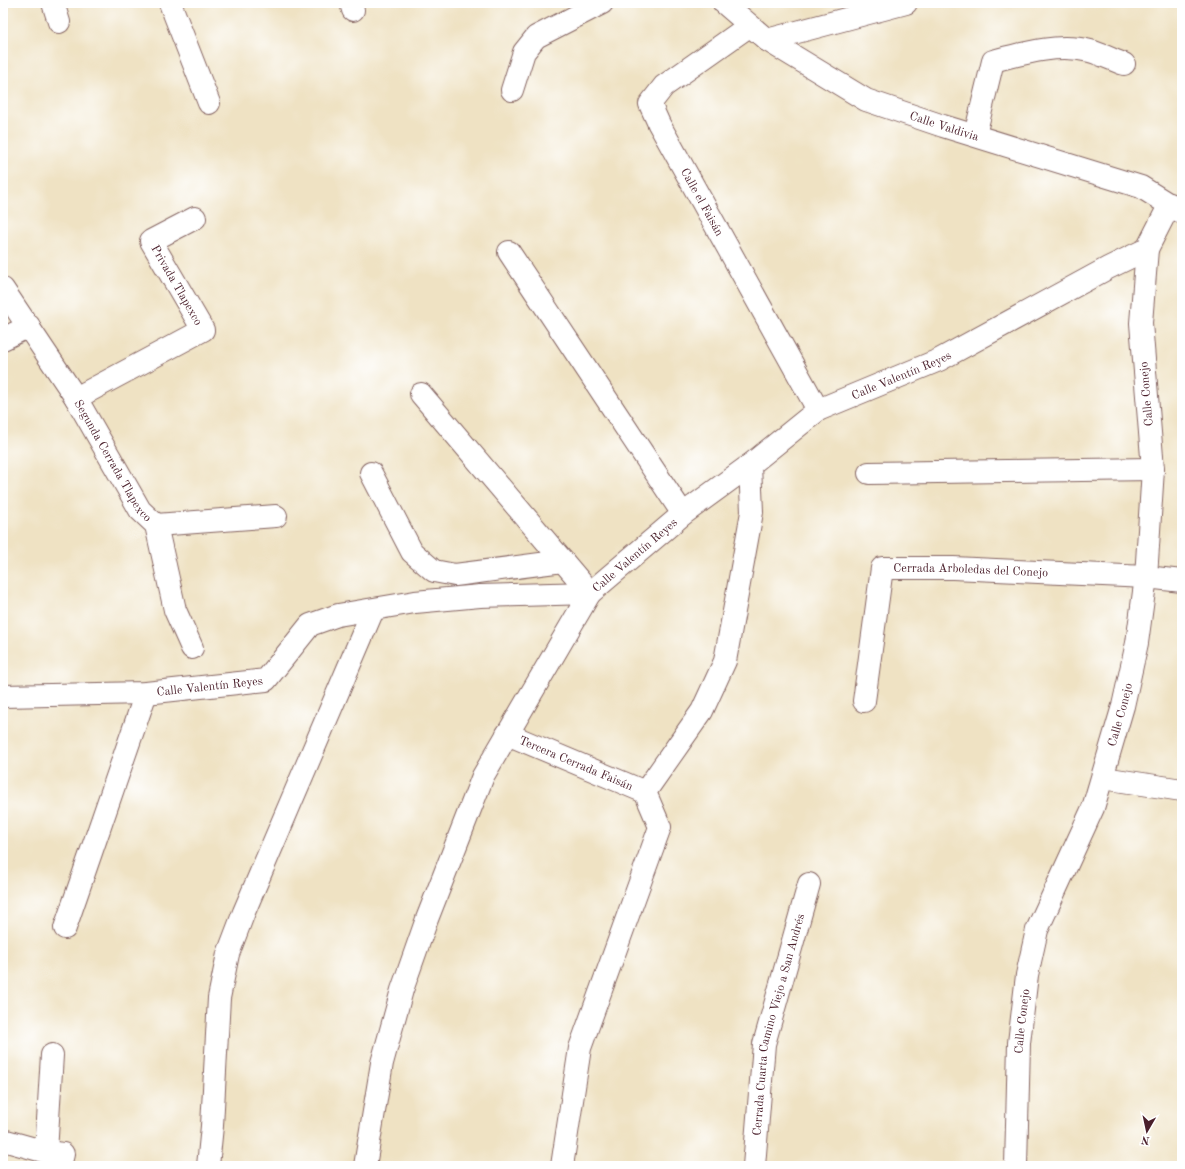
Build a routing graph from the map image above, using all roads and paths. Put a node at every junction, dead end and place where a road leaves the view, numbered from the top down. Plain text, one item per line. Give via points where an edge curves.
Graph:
1 (170, 3) edge
2 (602, 3) edge
3 (724, 3) edge
4 (899, 4) edge
5 (749, 26) junction
6 (767, 40) junction
7 (1124, 64) dead end
8 (512, 90) dead end
9 (209, 103) dead end
10 (975, 135) junction
11 (1176, 208) edge
12 (195, 218) dead end
13 (1147, 249) junction
14 (509, 252) dead end
15 (3, 289) edge
16 (29, 326) junction
17 (3, 339) edge
18 (421, 394) dead end
19 (76, 398) junction
20 (818, 410) junction
21 (750, 464) junction
22 (1153, 469) junction
23 (371, 473) dead end
24 (869, 473) dead end
25 (683, 514) junction
26 (276, 516) dead end
27 (156, 525) junction
28 (562, 561) junction
29 (1146, 577) junction
30 (1182, 581) edge
31 (590, 593) junction
32 (373, 610) junction
33 (192, 648) dead end
34 (146, 693) junction
35 (3, 696) edge
36 (864, 702) dead end
37 (507, 734) junction
38 (1103, 778) junction
39 (1182, 790) edge
40 (645, 792) junction
41 (809, 884) dead end
42 (65, 928) dead end
43 (52, 1055) dead end
44 (3, 1140) edge
45 (53, 1159) edge
46 (208, 1166) edge
47 (366, 1166) edge
48 (562, 1166) edge
49 (754, 1166) edge
50 (1016, 1166) edge

1 - 9 street
2 - 8 street via 536,37 524,52
3 - 5 street, Calle Valdivia
4 - 6 street
5 - 6 street, Calle Valdivia
5 - 20 street, Calle el Faisán via 664,86 650,104
6 - 10 street, Calle Valdivia via 866,100
7 - 10 street via 1090,51 1063,47 993,61
10 - 11 street, Calle Valdivia via 1141,187
11 - 13 street
12 - 19 street, Privada Tlapexco via 151,241 204,330
13 - 20 street, Calle Valentín Reyes via 939,360
13 - 22 street, Calle Conejo via 1140,323
14 - 25 street
15 - 16 street
16 - 17 street
16 - 19 street, Segunda Cerrada Tlapexco
18 - 28 street
19 - 27 street, Segunda Cerrada Tlapexco via 140,510
20 - 21 street, Calle Valentín Reyes
21 - 25 street, Calle Valentín Reyes
21 - 40 street via 752,512 725,661 702,711
22 - 24 street
22 - 29 street, Calle Conejo
23 - 28 street via 412,552 434,571 455,575
25 - 31 street, Calle Valentín Reyes
26 - 27 street
27 - 33 street, Segunda Cerrada Tlapexco via 175,610
28 - 31 street
29 - 30 street
29 - 36 street, Cerrada Arboledas del Conejo via 953,568 882,568
29 - 38 street, Calle Conejo via 1137,643
31 - 32 street, Calle Valentín Reyes via 480,596 415,602
31 - 37 street
32 - 34 street, Calle Valentín Reyes via 338,615 310,625 266,680
32 - 46 street via 228,954 218,998
34 - 35 street, Calle Valentín Reyes
34 - 42 street
37 - 40 street, Tercera Cerrada Faisán
37 - 47 street via 483,776 402,990 382,1063
38 - 39 street
38 - 50 street, Calle Conejo via 1093,808 1038,930 1027,975 1019,1043
40 - 48 street via 660,827 580,1048
41 - 49 street, Cerrada Cuarta Camino Viejo a San Andrés via 764,1044
43 - 45 street
44 - 45 street

